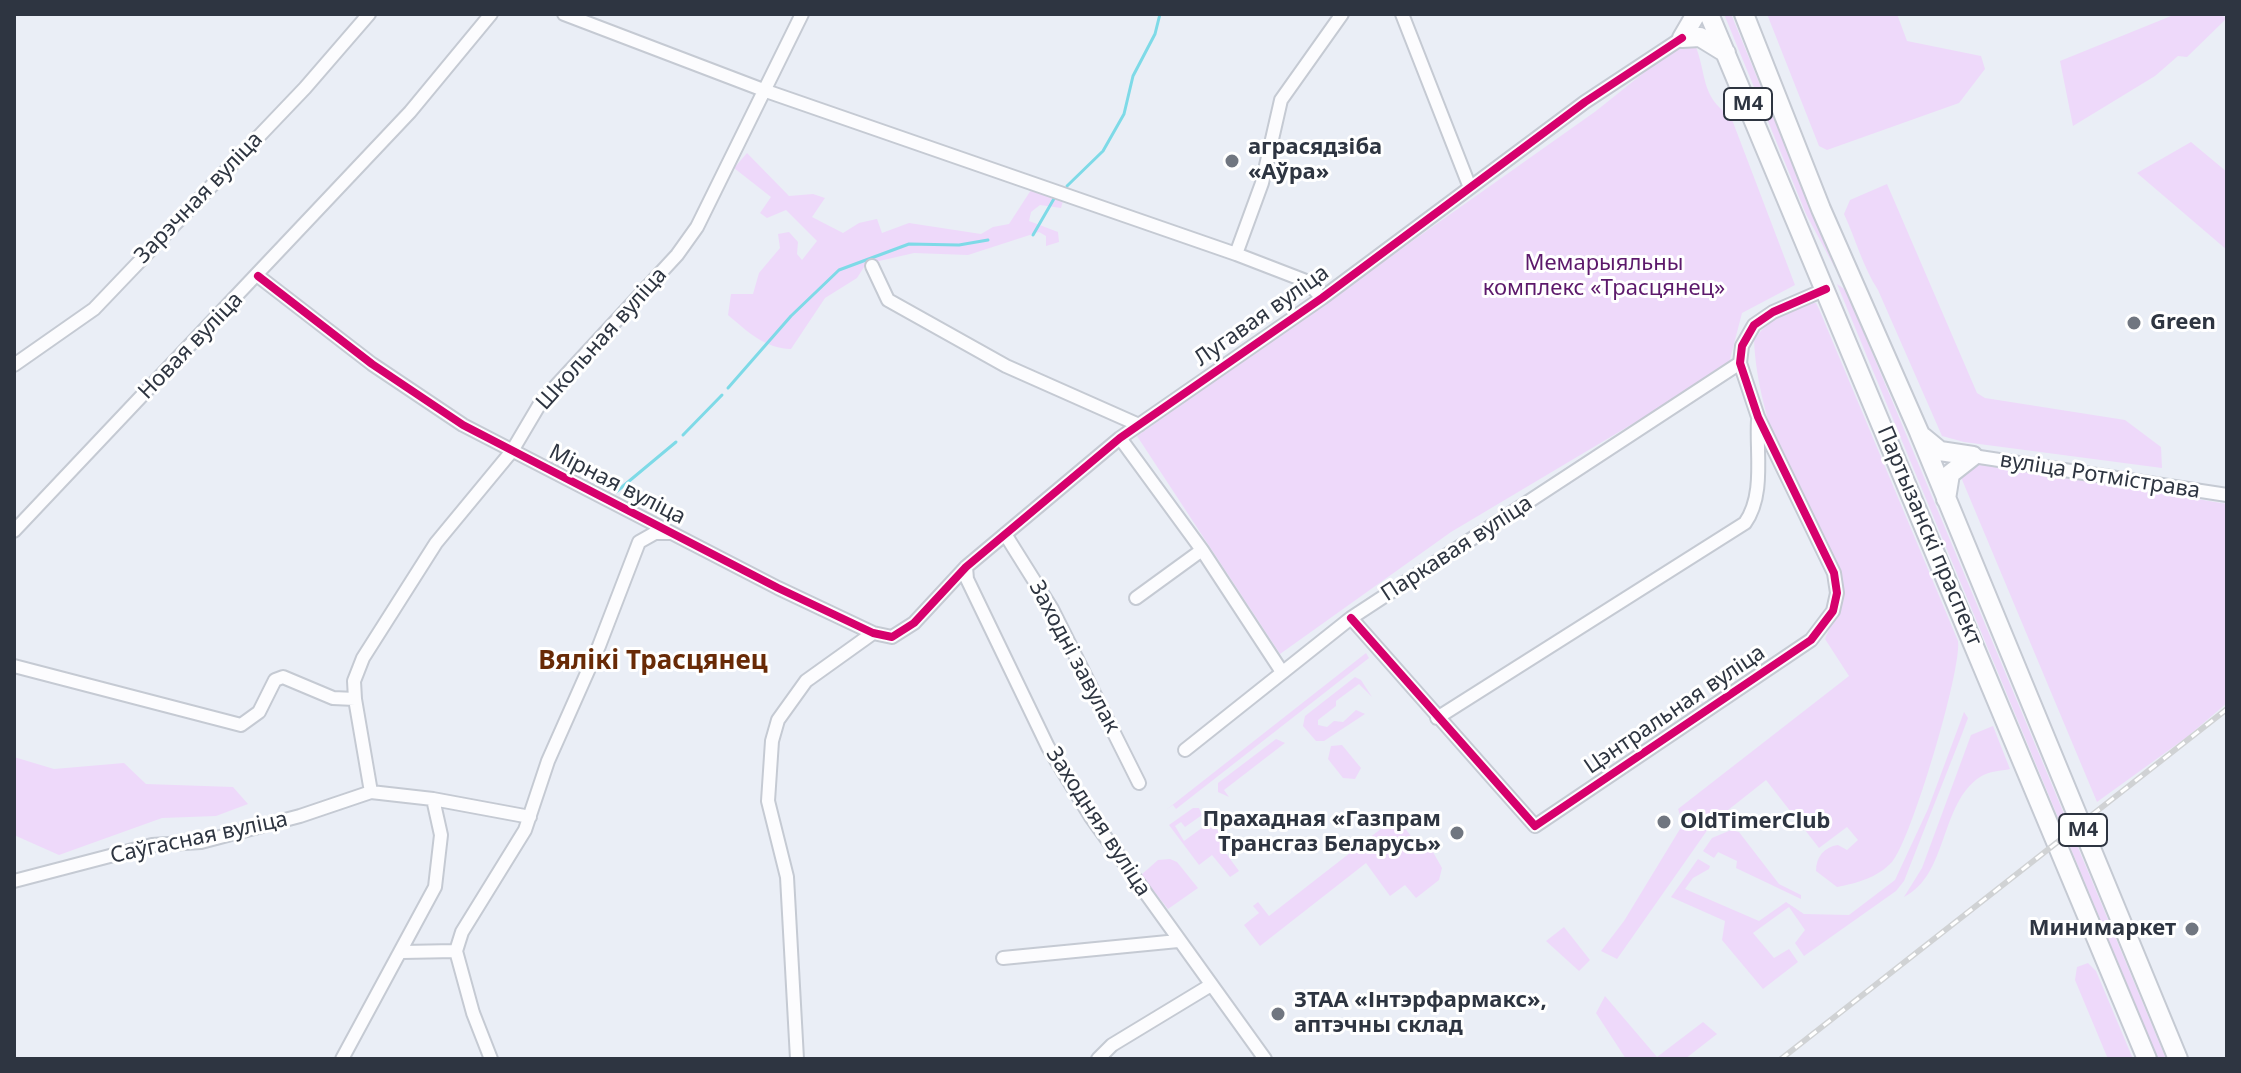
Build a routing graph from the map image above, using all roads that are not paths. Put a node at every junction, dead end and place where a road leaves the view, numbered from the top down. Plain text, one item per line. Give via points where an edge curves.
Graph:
1 (369, 14) edge
2 (491, 14) edge
3 (564, 14) edge
4 (802, 14) edge
5 (1342, 14) edge
6 (1402, 14) edge
7 (1696, 14) edge
8 (1709, 14) edge
9 (1744, 14) edge
10 (1682, 38) junction
11 (1726, 54) junction
12 (766, 91) junction
13 (1469, 185) junction
14 (1236, 254) junction
15 (872, 266) dead end
16 (1849, 274) junction
17 (258, 276) junction
18 (1825, 287) junction
19 (1322, 298) junction
20 (1740, 363) junction
21 (14, 365) edge
22 (1758, 417) junction
23 (1139, 425) junction
24 (1919, 432) junction
25 (1120, 438) junction
26 (512, 451) junction
27 (1973, 456) junction
28 (2227, 495) edge
29 (1946, 499) junction
30 (649, 521) junction
31 (14, 531) edge
32 (673, 534) junction
33 (1005, 534) junction
34 (639, 542) junction
35 (1202, 550) junction
36 (966, 567) junction
37 (1136, 598) dead end
38 (1351, 618) junction
39 (873, 633) junction
40 (14, 666) edge
41 (1282, 672) junction
42 (355, 699) junction
43 (1437, 718) junction
44 (1185, 750) dead end
45 (1139, 783) dead end
46 (371, 792) junction
47 (433, 799) junction
48 (530, 817) junction
49 (14, 881) edge
50 (1178, 941) junction
51 (456, 951) junction
52 (402, 952) junction
53 (1003, 958) dead end
54 (1211, 985) junction
55 (342, 1059) edge
56 (491, 1059) edge
57 (797, 1059) edge
58 (1098, 1059) edge
59 (1265, 1059) edge
60 (2147, 1059) edge
61 (2178, 1059) edge

1 - 21 street, Зарэчная вуліца via 102,301
2 - 17 street, Новая вуліца via 410,112
3 - 12 street
4 - 12 street, Школьная вуліца
5 - 14 street via 1281,100 1262,183
6 - 13 street
7 - 10 highway
8 - 11 highway, Партызанскі праспект / М4
9 - 16 highway, Партызанскі праспект / М4
10 - 11 highway via 1700,37
10 - 13 street, Лугавая вуліца
11 - 18 highway, Партызанскі праспект / М4
12 - 14 street, Лугавая вуліца
12 - 26 street, Школьная вуліца via 712,200 677,255 541,402
13 - 19 street, Лугавая вуліца
14 - 19 street, Лугавая вуліца via 1306,281
15 - 23 street via 888,300 1006,366
16 - 18 highway
16 - 24 highway, Партызанскі праспект / М4
17 - 26 street, Мірная вуліца via 414,394
17 - 31 street, Новая вуліца
18 - 20 street via 1754,325 1742,346
18 - 60 highway, Партызанскі праспект / М4
19 - 23 street, Лугавая вуліца
20 - 22 street, Цэнтральная вуліца
20 - 38 street, Паркавая вуліца
22 - 43 street, Цэнтральная вуліца via 1758,488 1745,523
22 - 43 street, Цэнтральная вуліца via 1834,573 1833,611 1821,631 1535,826
23 - 25 street, Лугавая вуліца
24 - 27 highway via 1933,448
24 - 29 highway, Партызанскі праспект / М4
25 - 33 street, Лугавая вуліца
25 - 35 street
26 - 30 street, Мірная вуліца
26 - 42 street, Школьная вуліца via 403,592 363,658 354,681
27 - 28 street, вуліца Ротмістрава
27 - 29 highway via 1950,474
29 - 61 highway, Партызанскі праспект / М4
30 - 32 street, Мірная вуліца
30 - 34 street
32 - 34 street, Мірная вуліца via 655,533
32 - 39 street, Мірная вуліца
33 - 36 street, Лугавая вуліца
33 - 45 street, Заходні завулак via 1052,609
34 - 48 street, Мірная вуліца
35 - 37 street
35 - 41 street
36 - 39 street via 907,629 892,637
36 - 50 street, Заходняя вуліца via 967,579 1048,747
38 - 41 street, Паркавая вуліца
38 - 43 street, Цэнтральная вуліца
39 - 57 street via 806,681 778,720 772,741 768,801 787,877
40 - 42 street via 241,725 259,712 275,680 283,677 333,698
41 - 44 street, Паркавая вуліца
42 - 46 street, Школьная вуліца
46 - 47 street, Саўгасная вуліца
46 - 49 street, Саўгасная вуліца via 201,842 152,845
47 - 48 street, Саўгасная вуліца
47 - 52 street via 441,835 440,866
48 - 51 street, Мірная вуліца via 508,862 466,922
50 - 53 street
50 - 54 street, Заходняя вуліца
51 - 52 street
51 - 56 street
52 - 55 street
54 - 58 street via 1112,1045
54 - 59 street, Заходняя вуліца

